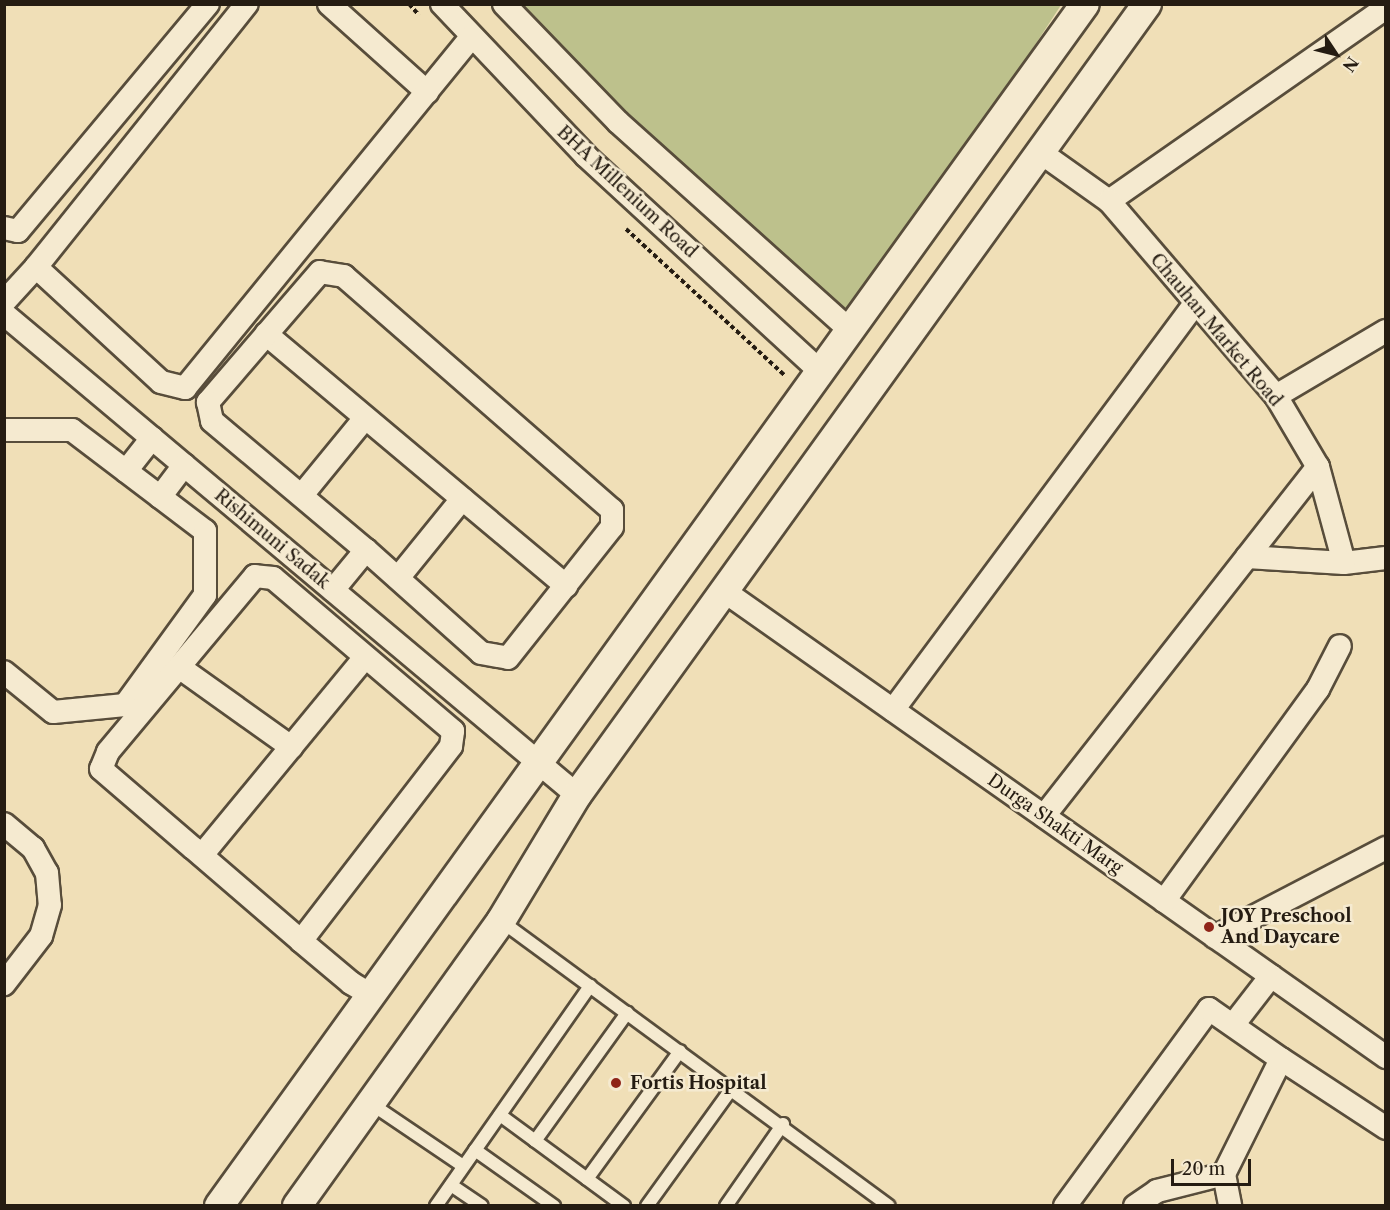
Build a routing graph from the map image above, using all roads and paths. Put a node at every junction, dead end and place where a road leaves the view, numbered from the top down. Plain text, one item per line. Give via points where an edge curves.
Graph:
1 (248, 4) edge
2 (329, 4) edge
3 (442, 4) edge
4 (504, 4) edge
5 (1085, 4) edge
6 (1147, 4) edge
7 (200, 7) edge
8 (1386, 8) edge
9 (472, 36) junction
10 (427, 92) junction
11 (1040, 152) junction
12 (1109, 201) junction
13 (9, 235) edge
14 (36, 267) junction
15 (4, 302) edge
16 (1194, 305) junction
17 (9, 326) edge
18 (850, 330) junction
19 (1386, 331) edge
20 (266, 334) junction
21 (821, 372) junction
22 (1276, 396) junction
23 (365, 418) junction
24 (4, 430) edge
25 (152, 438) junction
26 (184, 465) junction
27 (1318, 467) junction
28 (126, 471) junction
29 (302, 495) junction
30 (160, 497) junction
31 (462, 499) junction
32 (366, 550) junction
33 (1247, 557) junction
34 (1386, 558) edge
35 (1344, 563) junction
36 (398, 578) junction
37 (566, 586) junction
38 (333, 590) junction
39 (724, 591) junction
40 (1340, 646) dead end
41 (365, 657) junction
42 (178, 667) junction
43 (4, 672) edge
44 (893, 710) junction
45 (291, 747) junction
46 (539, 763) junction
47 (577, 795) junction
48 (1044, 816) junction
49 (4, 825) edge
50 (1386, 848) edge
51 (202, 855) junction
52 (1164, 901) junction
53 (501, 921) junction
54 (1215, 937) junction
55 (302, 941) junction
56 (1271, 976) junction
57 (4, 984) edge
58 (590, 986) junction
59 (371, 995) junction
60 (627, 1014) junction
61 (1233, 1025) junction
62 (680, 1051) junction
63 (1386, 1057) edge
64 (1281, 1059) junction
65 (732, 1088) junction
66 (370, 1103) junction
67 (500, 1115) junction
68 (783, 1124) junction
69 (1386, 1128) edge
70 (535, 1141) junction
71 (475, 1150) junction
72 (464, 1167) junction
73 (1224, 1174) junction
74 (587, 1179) junction
75 (451, 1185) junction
76 (219, 1206) edge
77 (297, 1206) edge
78 (436, 1206) edge
79 (482, 1206) edge
80 (554, 1206) edge
81 (624, 1206) edge
82 (647, 1206) edge
83 (726, 1206) edge
84 (889, 1206) edge
85 (1065, 1206) edge
86 (1135, 1206) edge
87 (1230, 1206) edge

1 - 14 street
2 - 10 street
3 - 9 street, BHA Millenium Road
4 - 18 street via 618,122
5 - 18 street
6 - 11 street
7 - 13 street
8 - 12 street
9 - 10 street
9 - 21 street, BHA Millenium Road via 586,156
10 - 14 street via 185,388 161,382
11 - 12 street, Chauhan Market Road
11 - 39 street
12 - 16 street, Chauhan Market Road
14 - 15 street
16 - 22 street, Chauhan Market Road
16 - 44 street
17 - 25 street, Rishimuni Sadak
18 - 21 street
19 - 22 street
20 - 23 street
20 - 29 street via 208,402 212,422
20 - 37 street via 320,272 344,276 612,510 612,527
21 - 46 street
22 - 27 street, Chauhan Market Road
23 - 29 street
23 - 31 street
24 - 28 street via 72,430
25 - 26 street, Rishimuni Sadak
25 - 28 street
26 - 30 street
26 - 38 street, Rishimuni Sadak
27 - 33 street
27 - 35 street, Chauhan Market Road
28 - 30 street
29 - 32 street
30 - 43 street via 205,531 205,595 125,705 53,712
31 - 36 street
31 - 37 street
32 - 36 street
32 - 38 street
33 - 35 street
33 - 48 street
34 - 35 street
36 - 37 street via 481,653 508,658
38 - 46 street, Rishimuni Sadak
39 - 44 street, Durga Shakti Marg
39 - 47 street
40 - 52 street via 1318,689
41 - 42 street via 273,578 255,576
41 - 45 street
41 - 55 street via 453,731 452,746
42 - 45 street
42 - 51 street via 108,752 101,769
44 - 48 street, Durga Shakti Marg
45 - 51 street
46 - 47 street, Rishimuni Sadak
46 - 59 street
47 - 53 street
48 - 52 street, Durga Shakti Marg
49 - 57 street via 33,848 47,873 50,905 41,936
50 - 54 street
51 - 55 street
52 - 54 street, Durga Shakti Marg
53 - 58 lane
53 - 66 street
54 - 56 street, Durga Shakti Marg
55 - 59 street
56 - 61 street
56 - 63 street, Durga Shakti Marg
58 - 60 lane
58 - 67 lane
59 - 76 street
60 - 62 lane
60 - 70 lane
61 - 64 street
61 - 85 street via 1209,1009
62 - 65 lane
62 - 74 lane
64 - 69 street
64 - 73 street
65 - 68 lane
65 - 82 lane
66 - 72 lane
66 - 77 street
67 - 70 lane
67 - 71 lane
68 - 83 lane
68 - 84 lane
70 - 74 lane
71 - 72 lane
71 - 80 lane
72 - 75 lane
73 - 86 street via 1156,1191
73 - 87 street
74 - 81 lane
75 - 78 lane
75 - 79 lane

